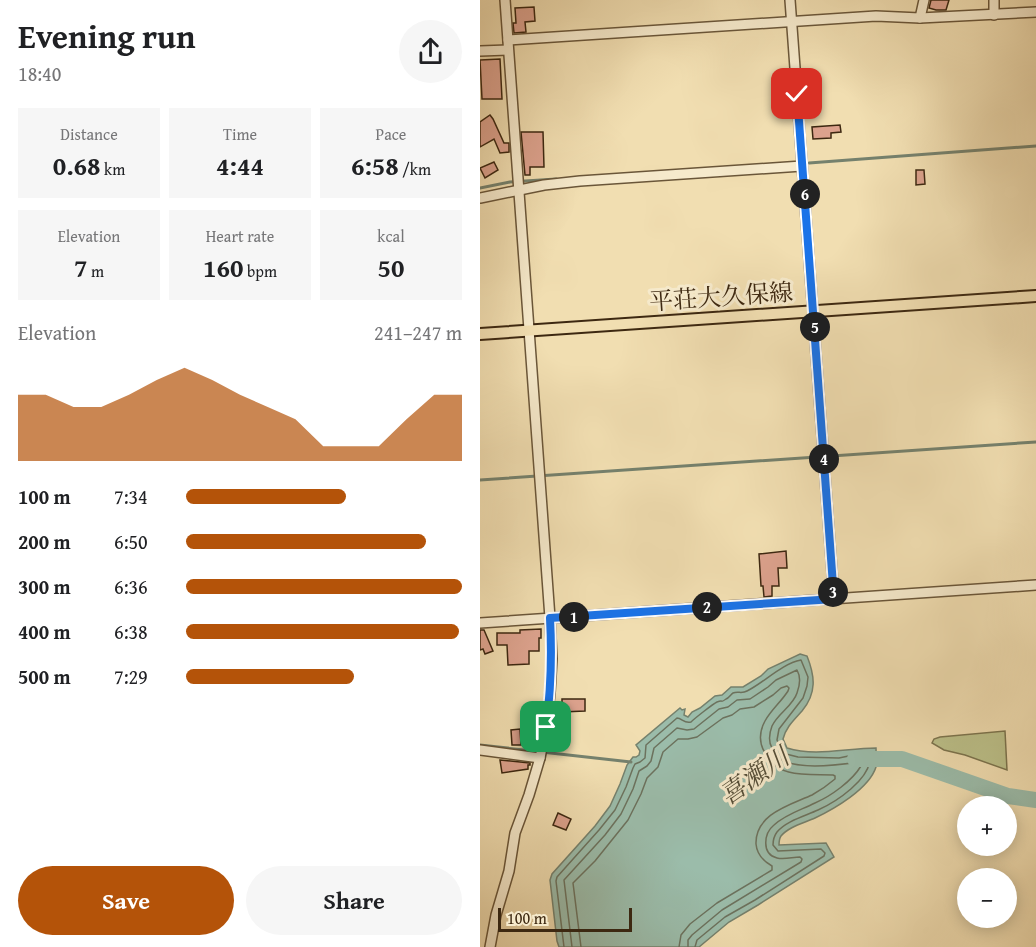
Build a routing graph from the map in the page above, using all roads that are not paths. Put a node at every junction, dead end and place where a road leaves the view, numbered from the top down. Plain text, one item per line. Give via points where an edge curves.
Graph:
1 (505, 0) edge
2 (790, 0) edge
3 (924, 0) edge
4 (994, 0) edge
5 (1036, 12) edge
6 (994, 15) junction
7 (920, 18) junction
8 (791, 21) junction
9 (508, 45) junction
10 (480, 51) edge
11 (802, 166) junction
12 (518, 190) junction
13 (480, 198) edge
14 (1036, 296) edge
15 (814, 312) junction
16 (528, 330) junction
17 (480, 334) edge
18 (1036, 585) edge
19 (834, 599) junction
20 (550, 618) junction
21 (480, 623) edge
22 (480, 750) edge
23 (540, 758) junction
24 (490, 947) edge

1 - 9 street
2 - 8 street
3 - 7 street
4 - 6 street
5 - 6 street
6 - 7 street
7 - 8 street via 876,16
8 - 9 street
8 - 11 street
9 - 10 street
9 - 12 street
11 - 12 street
11 - 15 street
12 - 13 street
12 - 16 street
14 - 15 main road, 平荘大久保線
15 - 16 main road, 平荘大久保線
15 - 19 street
16 - 17 main road, 平荘大久保線
16 - 20 street
18 - 19 street
19 - 20 street
20 - 21 street
20 - 23 street via 550,693
22 - 23 street
23 - 24 street via 515,833

